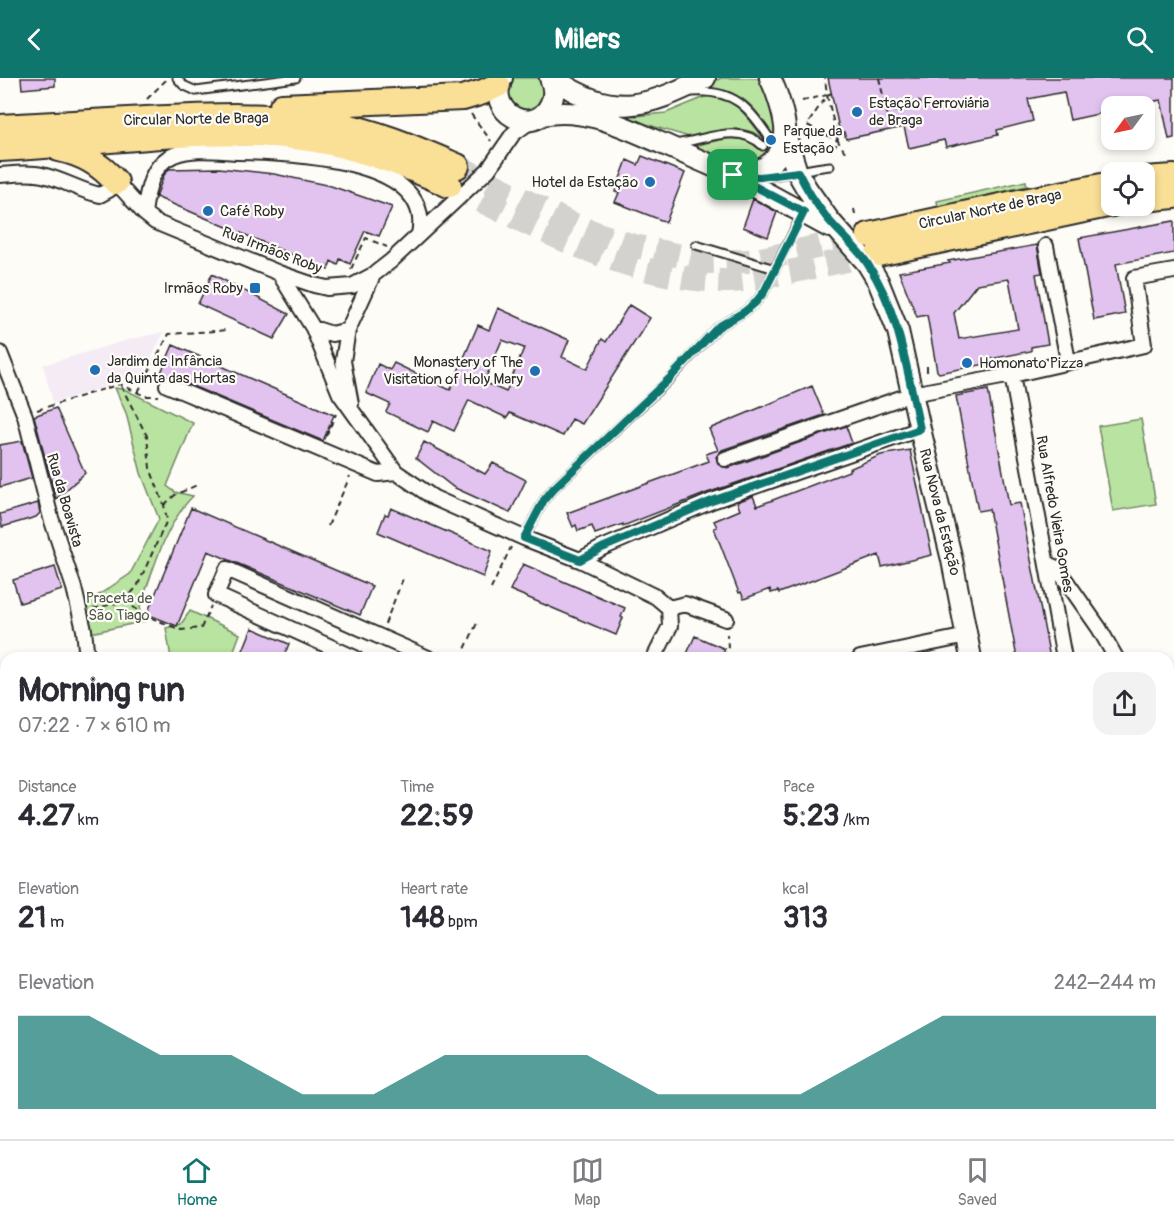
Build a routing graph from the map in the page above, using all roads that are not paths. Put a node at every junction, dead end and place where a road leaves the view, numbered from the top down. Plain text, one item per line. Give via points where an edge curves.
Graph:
1 (177, 78) edge
2 (296, 78) edge
3 (551, 78) edge
4 (705, 78) edge
5 (773, 81) edge
6 (500, 82) edge
7 (671, 95) junction
8 (217, 115) junction
9 (537, 118) junction
10 (0, 127) edge
11 (778, 137) junction
12 (664, 145) junction
13 (764, 146) dead end
14 (48, 147) junction
15 (0, 149) edge
16 (830, 166) dead end
17 (798, 172) junction
18 (0, 175) edge
19 (740, 175) junction
20 (1174, 177) edge
21 (1155, 178) edge
22 (116, 182) junction
23 (1101, 186) edge
24 (1174, 196) edge
25 (1155, 199) edge
26 (1101, 205) edge
27 (804, 212) junction
28 (144, 213) junction
29 (419, 234) junction
30 (863, 237) junction
31 (696, 245) dead end
32 (1046, 246) dead end
33 (775, 269) junction
34 (1174, 271) edge
35 (279, 273) junction
36 (373, 275) junction
37 (313, 328) junction
38 (348, 330) junction
39 (0, 353) edge
40 (1068, 361) junction
41 (1012, 375) junction
42 (165, 391) road end
43 (912, 394) junction
44 (345, 409) junction
45 (920, 429) junction
46 (725, 459) dead end
47 (396, 472) junction
48 (518, 541) junction
49 (580, 560) junction
50 (1047, 564) junction
51 (669, 608) junction
52 (726, 619) road end
53 (967, 636) junction
54 (86, 652) edge
55 (342, 652) edge
56 (395, 652) edge
57 (657, 652) edge
58 (889, 652) edge
59 (970, 652) edge
60 (1063, 652) edge
61 (1113, 652) edge

1 - 2 lane via 196,91
3 - 7 street via 611,104 641,104
3 - 9 street via 553,100
4 - 7 street
5 - 11 street, Rua Nova da Estação
6 - 8 highway via 463,98 304,104
6 - 9 street via 498,96 510,116 520,120
7 - 11 lane via 702,92 731,97
8 - 10 highway, Circular Norte de Braga
8 - 14 highway, Circular Norte de Braga via 287,117 334,124 403,144 453,175 335,144 284,136 222,134
9 - 12 street, Rua Nova da Estação via 562,112 597,118
9 - 29 street, Rua Irmãos Roby via 513,134 488,170
11 - 17 street, Rua Nova da Estação
11 - 19 street via 781,149 775,158 766,166
12 - 13 lane via 737,133
12 - 19 street, Rua Nova da Estação
14 - 15 highway, Circular Norte de Braga
14 - 22 highway via 83,156
16 - 17 lane
17 - 19 lane via 760,177
17 - 30 street, Rua Nova da Estação via 814,200
18 - 22 street via 42,175 100,195
19 - 27 street, Rua Nova da Estação
20 - 21 highway
22 - 28 street, Rua Irmãos Roby
23 - 30 highway, Circular Norte de Braga
24 - 25 highway
26 - 30 highway, Circular Norte de Braga
27 - 30 street, Rua Nova da Estação
27 - 33 lane
28 - 29 street via 155,170 173,155 197,150 299,154 359,166 390,178 408,191 420,214
28 - 35 street, Rua Irmãos Roby via 155,222
29 - 36 street, Rua Irmãos Roby
30 - 43 street, Rua Nova da Estação via 867,262 898,332
31 - 33 lane
32 - 40 street
33 - 48 lane via 755,303 718,327 553,489
34 - 40 street via 1134,278 1144,345
35 - 36 street, Rua Irmãos Roby via 327,288 351,286
35 - 37 street
36 - 38 street
37 - 38 street via 332,334
37 - 44 street
38 - 44 street via 343,361
39 - 54 street, Rua da Boavista via 25,416 74,588
40 - 41 street
41 - 43 street
41 - 50 street, Rua Alfredo Vieira Gomes
42 - 47 street via 378,474
43 - 45 street, Rua Nova da Estação
43 - 46 street
44 - 47 street
45 - 49 street via 712,501
45 - 53 street, Rua Nova da Estação
47 - 48 street via 434,498
48 - 49 street
49 - 51 street via 656,597
50 - 60 street, Rua Alfredo Vieira Gomes
50 - 61 street via 1058,568
51 - 52 street via 685,604
51 - 57 street via 670,626
53 - 58 street
53 - 59 street, Rua Nova da Estação
55 - 56 street via 216,595 226,569 380,638

